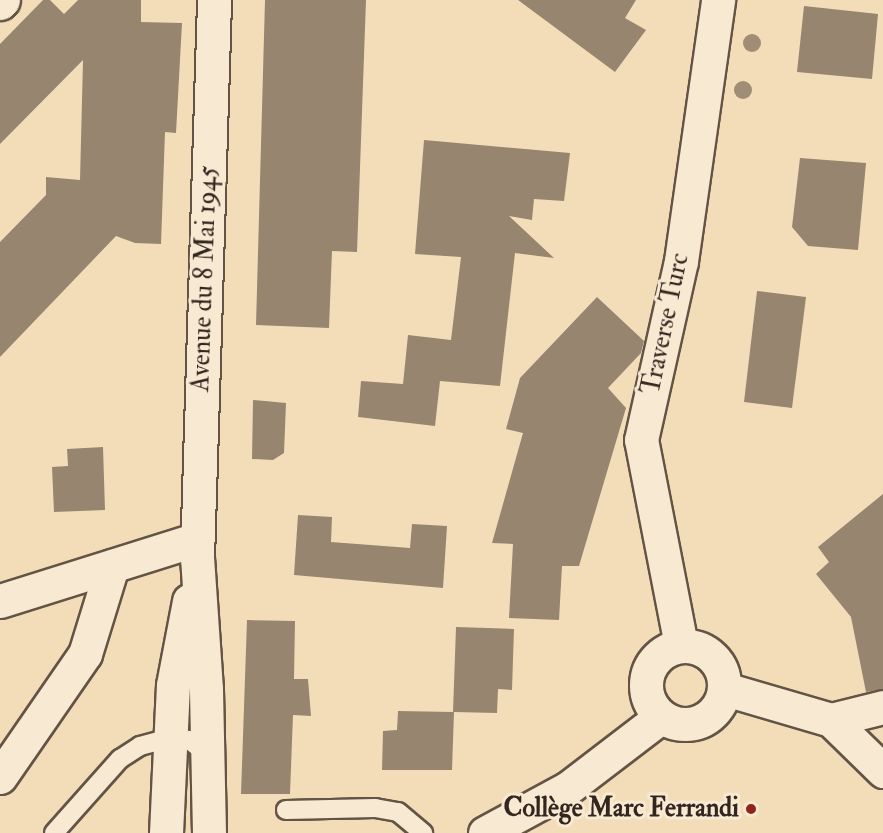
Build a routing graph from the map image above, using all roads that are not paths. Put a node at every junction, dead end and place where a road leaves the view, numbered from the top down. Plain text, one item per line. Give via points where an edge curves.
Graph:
1 (214, 0) edge
2 (718, 0) edge
3 (197, 549) junction
4 (112, 566) junction
5 (0, 601) edge
6 (681, 645) junction
7 (725, 689) junction
8 (883, 706) edge
9 (661, 717) junction
10 (831, 720) junction
11 (170, 738) junction
12 (208, 755) junction
13 (883, 771) edge
14 (0, 777) edge
15 (286, 810) dead end
16 (54, 833) edge
17 (166, 833) edge
18 (209, 833) edge
19 (423, 833) edge
20 (485, 833) edge

1 - 3 street, Avenue du 8 Mai 1945
2 - 6 street, Traverse Turc via 681,261 641,440
3 - 4 street
3 - 11 street, Avenue du 8 Mai 1945 via 173,686
3 - 12 street, Avenue du 8 Mai 1945
4 - 5 street
4 - 14 street via 85,654
6 - 7 street via 696,647 718,663
6 - 9 street via 660,653 646,677 646,690
7 - 9 street via 718,707 696,723 673,723
7 - 10 street
8 - 10 street
9 - 20 street via 568,788
10 - 13 street
11 - 12 lane via 189,740
11 - 16 lane via 140,746 120,759
11 - 17 street, Avenue du 8 Mai 1945
12 - 18 street, Avenue du 8 Mai 1945
15 - 19 lane via 375,808 398,812

